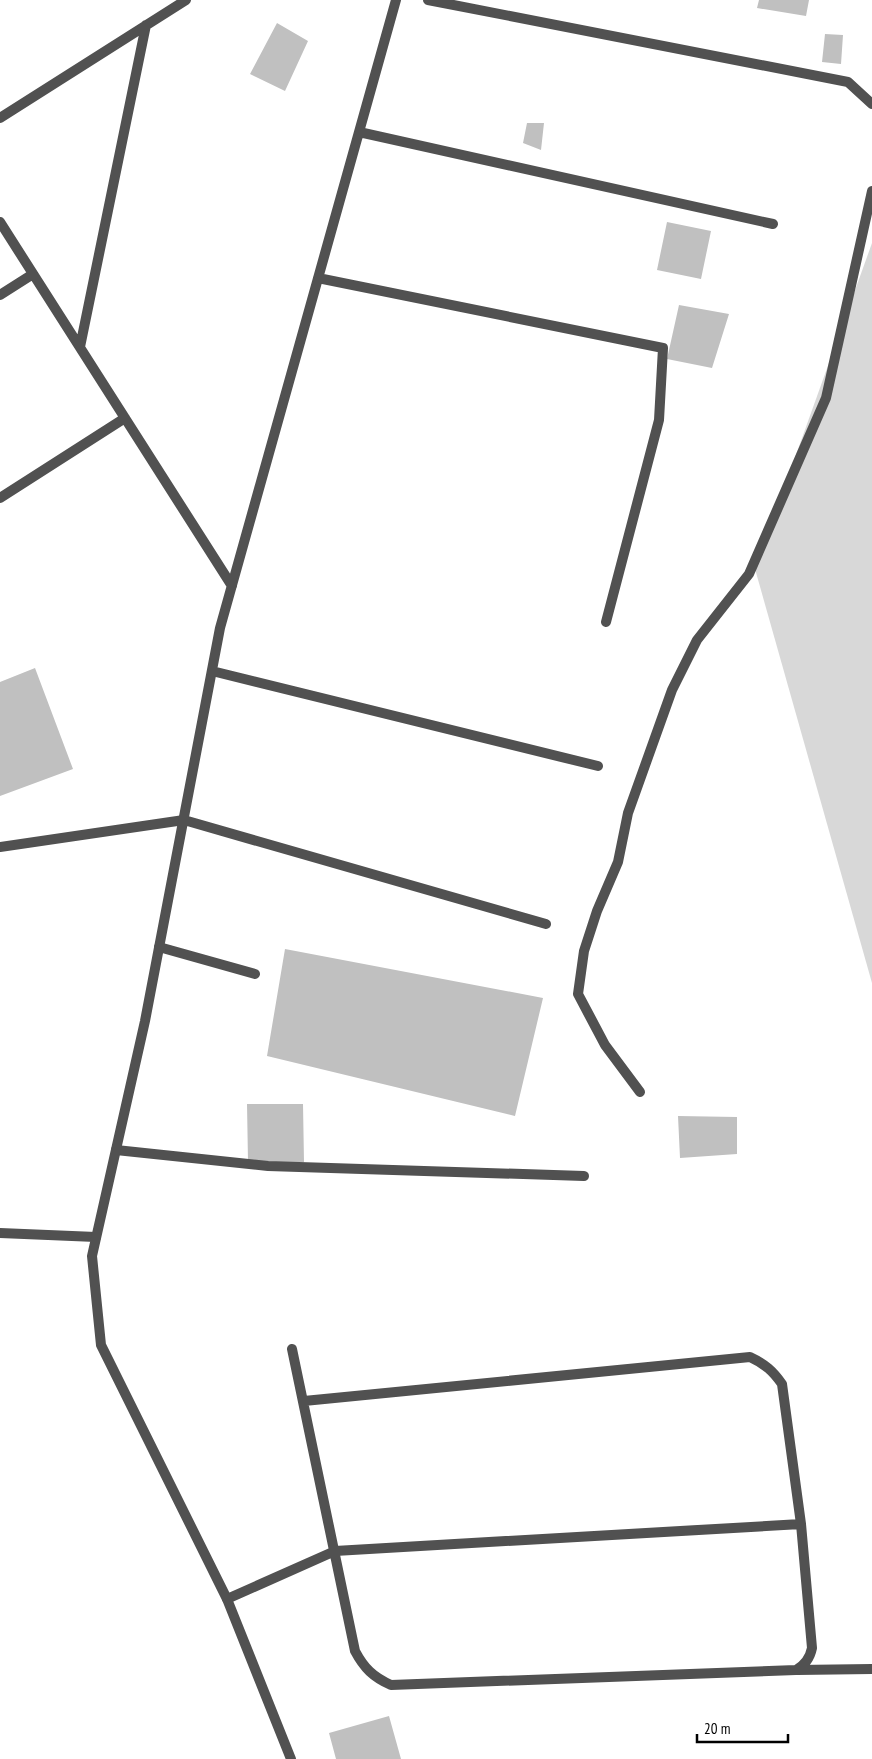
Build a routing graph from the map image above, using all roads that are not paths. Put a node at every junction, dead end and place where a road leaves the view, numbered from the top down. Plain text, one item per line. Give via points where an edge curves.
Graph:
1 (186, 0) edge
2 (396, 0) edge
3 (428, 0) edge
4 (146, 25) junction
5 (872, 104) edge
6 (0, 118) edge
7 (359, 132) junction
8 (872, 192) edge
9 (0, 222) edge
10 (773, 224) dead end
11 (33, 274) junction
12 (318, 278) junction
13 (0, 295) edge
14 (80, 347) junction
15 (125, 418) junction
16 (0, 498) edge
17 (232, 586) junction
18 (606, 622) dead end
19 (212, 671) junction
20 (598, 766) dead end
21 (184, 820) junction
22 (0, 847) edge
23 (546, 924) dead end
24 (159, 947) junction
25 (255, 974) dead end
26 (640, 1092) dead end
27 (116, 1150) junction
28 (584, 1176) dead end
29 (0, 1233) edge
30 (96, 1238) junction
31 (292, 1349) dead end
32 (304, 1401) junction
33 (801, 1524) junction
34 (335, 1551) junction
35 (227, 1599) junction
36 (872, 1669) edge
37 (796, 1670) junction
38 (291, 1759) edge

1 - 4 street
2 - 7 street
3 - 5 street via 848,82
4 - 6 street
4 - 14 street
7 - 10 street
7 - 12 street
8 - 26 street via 826,398 748,574 697,640 672,690 628,814 618,862 584,951 578,994 605,1045
9 - 11 street
11 - 13 street
11 - 14 street
12 - 17 street
12 - 18 street via 663,348 659,420
14 - 15 street
15 - 16 street
15 - 17 street
17 - 19 street
19 - 20 street
19 - 21 street
21 - 22 street
21 - 23 street
21 - 24 street
24 - 25 street
24 - 27 street
27 - 28 street via 268,1166
27 - 30 street
29 - 30 street
30 - 35 street via 92,1256 101,1345
31 - 32 street
32 - 33 street via 750,1358 762,1362 782,1384
32 - 34 street
33 - 34 street
33 - 37 street via 812,1648 807,1661
34 - 35 street
34 - 37 street via 355,1651 363,1666 376,1678 391,1685
35 - 38 street
36 - 37 street

